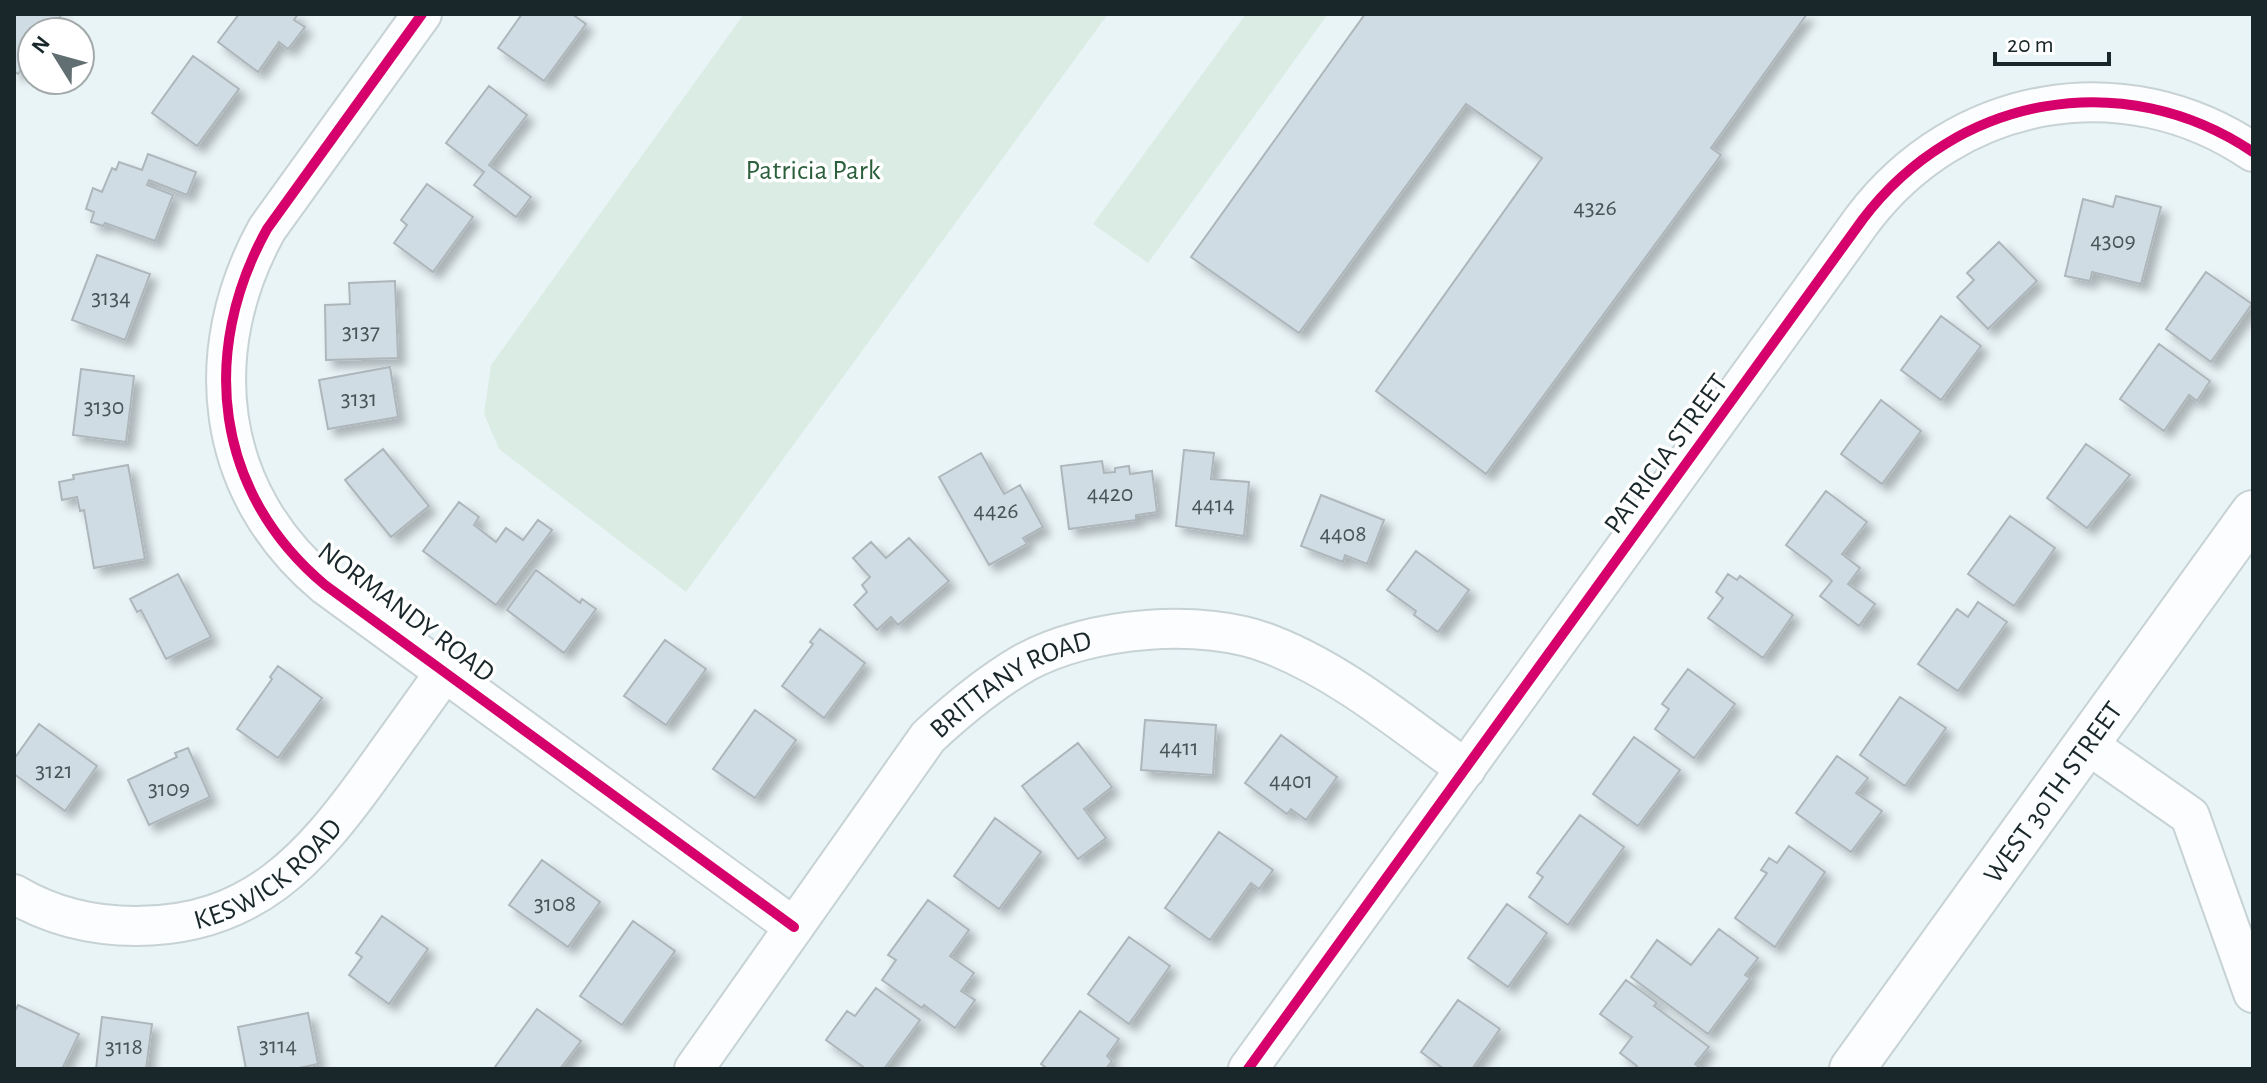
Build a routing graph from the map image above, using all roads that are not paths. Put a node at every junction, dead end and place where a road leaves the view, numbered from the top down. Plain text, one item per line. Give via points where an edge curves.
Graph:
1 (422, 14) edge
2 (2253, 152) edge
3 (2253, 513) edge
4 (445, 672) junction
5 (2087, 744) junction
6 (1466, 769) junction
7 (14, 894) edge
8 (794, 927) junction
9 (2253, 993) edge
10 (694, 1069) edge
11 (1248, 1069) edge
12 (1852, 1069) edge

1 - 4 street, NORMANDY ROAD via 249,260 226,346 226,399 241,468 287,546 325,585
2 - 6 street, PATRICIA STREET via 2219,131 2150,107 2088,102 2008,115 1927,155 1869,212
3 - 5 main road, WEST 30TH STREET
4 - 7 street, KESWICK ROAD via 335,826 285,876 256,895 208,916 157,926 121,926 87,922
4 - 8 street, NORMANDY ROAD
5 - 9 street via 2190,816
5 - 12 main road, WEST 30TH STREET
6 - 8 street, BRITTANY ROAD via 1321,668 1262,641 1196,628 1093,639 1025,663 967,701 928,737
6 - 11 street, PATRICIA STREET
8 - 10 street, BRITTANY ROAD

